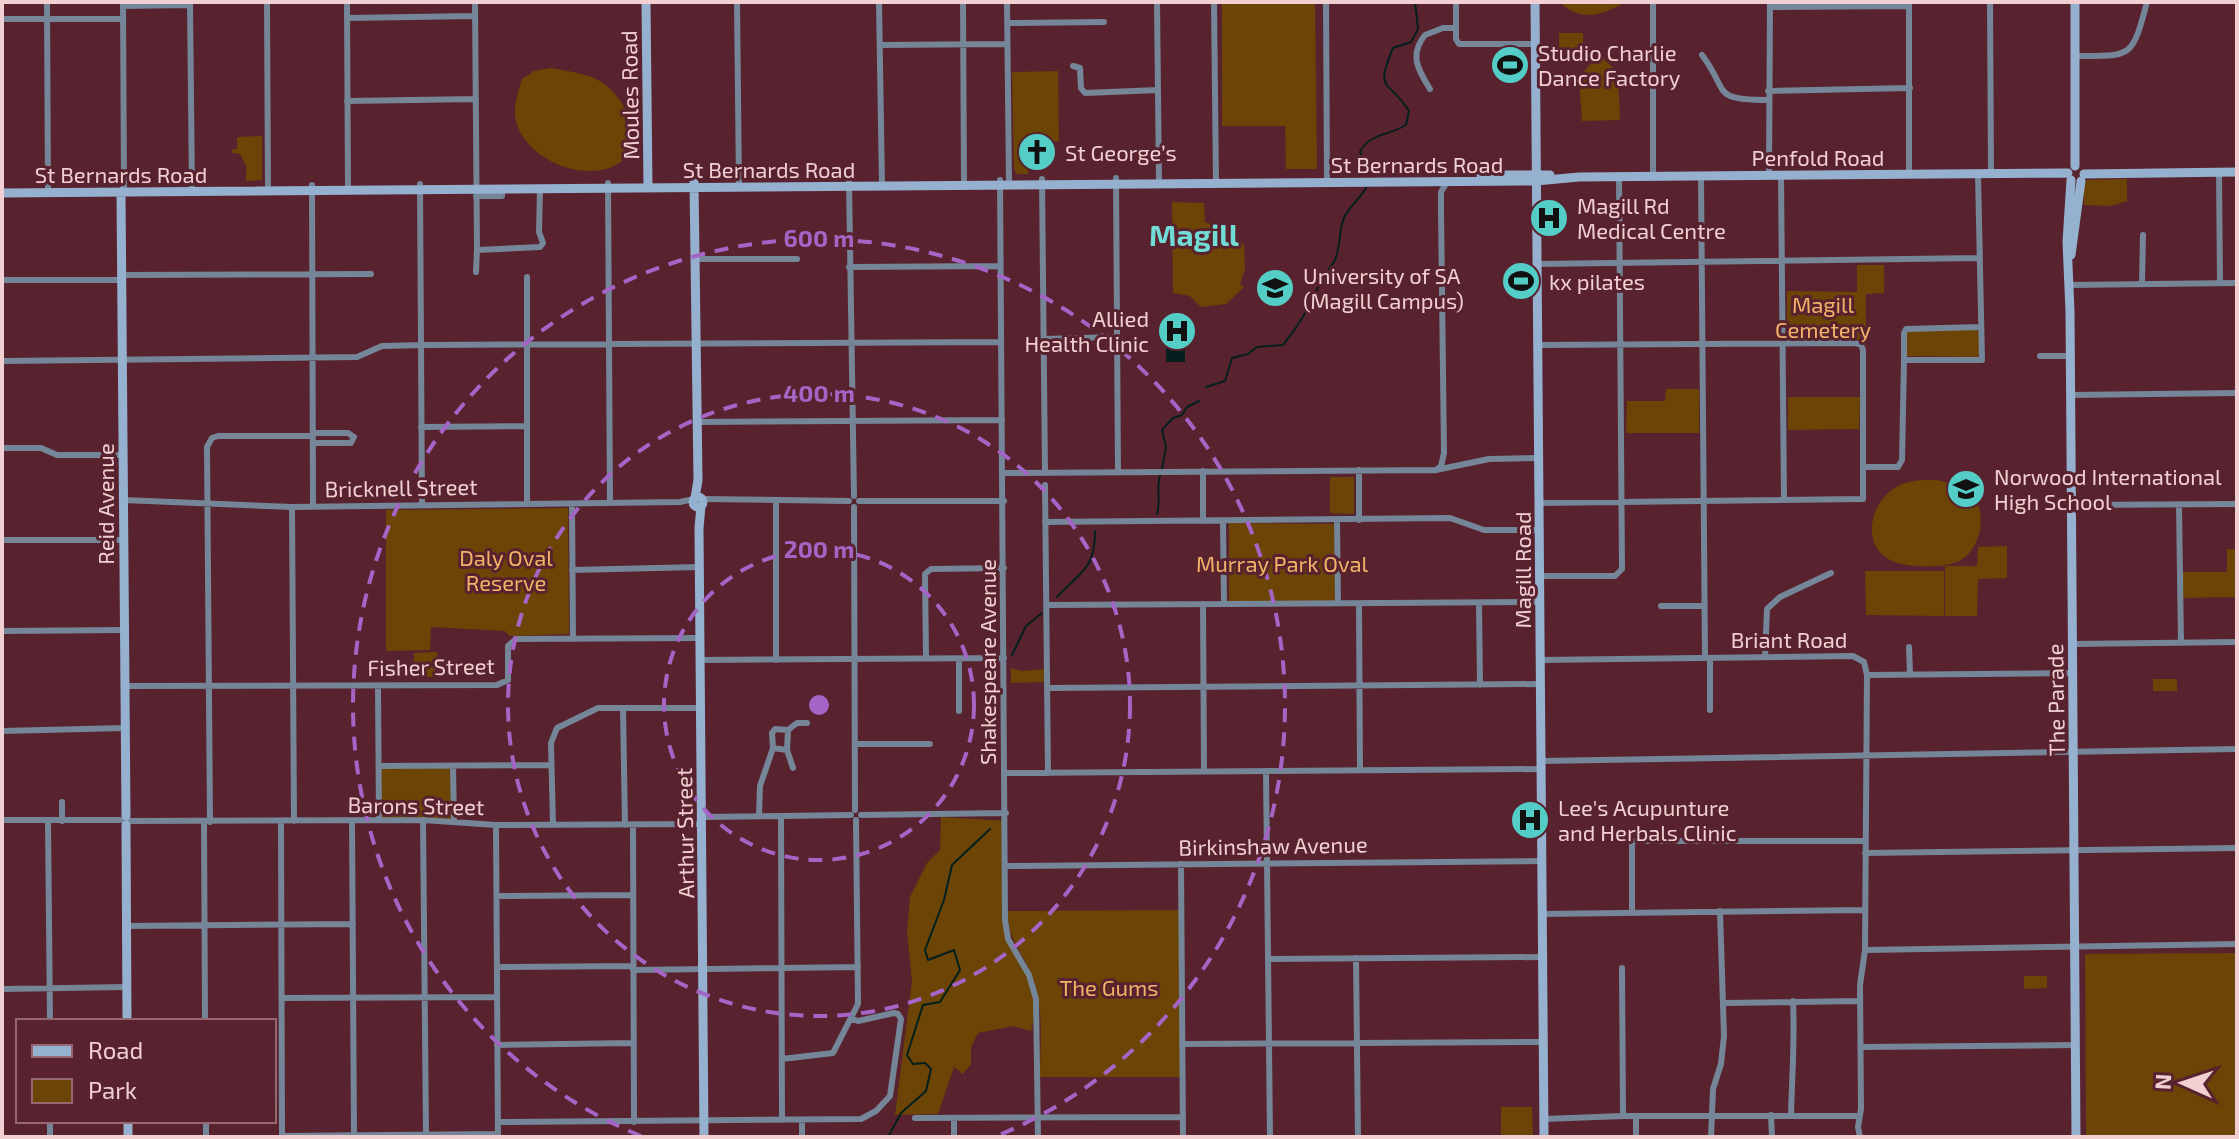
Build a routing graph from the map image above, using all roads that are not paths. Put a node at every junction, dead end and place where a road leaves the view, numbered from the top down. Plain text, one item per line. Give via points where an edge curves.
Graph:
1 (47, 2) edge
2 (267, 2) edge
3 (347, 2) edge
4 (475, 2) edge
5 (646, 2) edge
6 (737, 2) edge
7 (879, 2) edge
8 (963, 2) edge
9 (1007, 2) edge
10 (1157, 2) edge
11 (1214, 2) edge
12 (1326, 2) edge
13 (1456, 2) edge
14 (1535, 2) edge
15 (1653, 2) edge
16 (1990, 2) edge
17 (2075, 2) edge
18 (2147, 2) edge
19 (123, 4) edge
20 (190, 4) edge
21 (1909, 4) edge
22 (1770, 5) edge
23 (475, 16) junction
24 (347, 18) junction
25 (2, 19) edge
26 (47, 19) junction
27 (123, 19) junction
28 (1104, 22) dead end
29 (1008, 23) junction
30 (1456, 28) junction
31 (1007, 44) junction
32 (1535, 44) junction
33 (880, 45) junction
34 (963, 45) junction
35 (1702, 55) dead end
36 (2075, 56) junction
37 (1073, 66) dead end
38 (1910, 88) junction
39 (1430, 89) dead end
40 (1158, 90) junction
41 (1768, 91) junction
42 (476, 99) junction
43 (1768, 100) junction
44 (347, 101) junction
45 (2219, 172) junction
46 (2237, 172) edge
47 (1909, 174) junction
48 (1978, 174) junction
49 (1991, 174) junction
50 (1769, 175) junction
51 (1781, 175) junction
52 (2076, 175) junction
53 (1701, 176) junction
54 (1619, 177) junction
55 (1653, 177) junction
56 (1536, 178) junction
57 (1327, 179) junction
58 (1354, 179) junction
59 (1159, 180) junction
60 (1216, 180) junction
61 (1116, 181) junction
62 (1435, 181) junction
63 (1447, 181) junction
64 (1004, 182) junction
65 (1042, 182) junction
66 (849, 183) junction
67 (882, 183) junction
68 (964, 183) junction
69 (739, 184) junction
70 (608, 185) junction
71 (648, 185) junction
72 (694, 185) junction
73 (420, 187) junction
74 (268, 188) junction
75 (312, 188) junction
76 (348, 188) junction
77 (540, 188) junction
78 (192, 189) junction
79 (2, 190) edge
80 (48, 190) junction
81 (122, 190) junction
82 (475, 190) junction
83 (1441, 192) junction
84 (2143, 235) dead end
85 (477, 250) junction
86 (1979, 258) junction
87 (695, 259) junction
88 (797, 259) dead end
89 (1782, 262) junction
90 (1620, 263) junction
91 (1702, 263) junction
92 (1537, 264) junction
93 (1000, 266) junction
94 (849, 267) junction
95 (476, 272) dead end
96 (371, 274) dead end
97 (312, 276) junction
98 (121, 277) junction
99 (527, 277) dead end
100 (2, 280) edge
101 (2142, 283) junction
102 (2220, 283) junction
103 (2237, 283) edge
104 (2069, 285) junction
105 (1980, 327) junction
106 (1117, 337) junction
107 (1044, 339) junction
108 (1001, 342) junction
109 (609, 343) junction
110 (697, 343) junction
111 (850, 343) junction
112 (1782, 343) junction
113 (1621, 344) junction
114 (1702, 344) junction
115 (421, 345) junction
116 (526, 345) junction
117 (1542, 345) junction
118 (2040, 356) dead end
119 (2070, 356) junction
120 (312, 358) junction
121 (122, 360) junction
122 (1904, 360) junction
123 (2, 361) edge
124 (2237, 393) edge
125 (2070, 395) junction
126 (1002, 420) junction
127 (697, 422) junction
128 (851, 422) junction
129 (526, 426) junction
130 (421, 427) junction
131 (313, 437) junction
132 (2, 448) edge
133 (1444, 453) junction
134 (122, 455) junction
135 (1539, 458) junction
136 (1864, 467) junction
137 (1454, 468) junction
138 (1359, 470) junction
139 (1436, 470) junction
140 (1203, 471) junction
141 (1118, 472) junction
142 (1003, 473) junction
143 (1045, 473) junction
144 (1045, 485) dead end
145 (123, 500) junction
146 (1784, 500) junction
147 (854, 501) junction
148 (1004, 501) junction
149 (1622, 501) junction
150 (1704, 501) junction
151 (698, 502) junction
152 (776, 502) junction
153 (610, 503) junction
154 (1539, 503) junction
155 (207, 504) junction
156 (527, 504) junction
157 (572, 504) junction
158 (2237, 504) edge
159 (422, 505) junction
160 (2071, 505) junction
161 (313, 506) junction
162 (2179, 506) junction
163 (292, 507) junction
164 (1359, 520) junction
165 (1203, 521) junction
166 (1223, 521) junction
167 (1337, 521) junction
168 (1045, 522) junction
169 (1539, 530) junction
170 (2, 540) edge
171 (123, 540) junction
172 (699, 567) junction
173 (1004, 568) junction
174 (572, 570) junction
175 (1831, 573) dead end
176 (1540, 576) junction
177 (1540, 602) junction
178 (1479, 603) junction
179 (1203, 604) junction
180 (1224, 604) junction
181 (1338, 604) junction
182 (1359, 604) junction
183 (1046, 605) junction
184 (1661, 606) dead end
185 (1704, 606) junction
186 (124, 630) junction
187 (2, 631) edge
188 (699, 638) junction
189 (573, 639) junction
190 (2237, 642) edge
191 (2181, 643) junction
192 (2072, 644) junction
193 (1909, 647) dead end
194 (1707, 657) junction
195 (1765, 657) junction
196 (926, 658) junction
197 (1004, 658) junction
198 (854, 659) junction
199 (959, 659) junction
200 (700, 660) junction
201 (776, 660) junction
202 (1540, 660) junction
203 (1910, 673) junction
204 (2073, 673) junction
205 (1867, 675) junction
206 (1541, 684) junction
207 (293, 685) junction
208 (1480, 685) junction
209 (124, 686) junction
210 (209, 686) junction
211 (378, 686) junction
212 (1360, 686) junction
213 (1205, 687) junction
214 (1047, 688) junction
215 (623, 708) junction
216 (700, 708) junction
217 (1710, 710) dead end
218 (959, 711) dead end
219 (807, 723) dead end
220 (125, 728) junction
221 (788, 730) junction
222 (2, 731) edge
223 (855, 744) junction
224 (930, 744) dead end
225 (773, 748) junction
226 (2237, 749) edge
227 (787, 750) junction
228 (2073, 753) junction
229 (1867, 756) junction
230 (551, 765) junction
231 (1541, 765) junction
232 (379, 766) junction
233 (453, 766) junction
234 (793, 768) dead end
235 (1360, 770) junction
236 (1204, 771) junction
237 (1266, 771) junction
238 (1006, 773) junction
239 (1048, 773) junction
240 (62, 802) dead end
241 (1006, 813) junction
242 (856, 815) junction
243 (759, 816) junction
244 (781, 816) junction
245 (2, 820) edge
246 (379, 820) junction
247 (423, 820) junction
248 (702, 820) junction
249 (48, 821) junction
250 (62, 821) junction
251 (126, 821) junction
252 (281, 821) junction
253 (294, 821) junction
254 (352, 821) junction
255 (207, 822) junction
256 (454, 822) junction
257 (496, 825) junction
258 (553, 825) junction
259 (629, 825) junction
260 (1866, 841) junction
261 (2237, 848) edge
262 (2074, 850) junction
263 (1865, 853) junction
264 (1542, 861) junction
265 (1267, 862) junction
266 (1181, 864) junction
267 (1005, 866) junction
268 (632, 895) junction
269 (497, 896) junction
270 (1865, 910) junction
271 (1720, 911) junction
272 (1632, 912) junction
273 (1542, 914) junction
274 (353, 924) junction
275 (126, 926) junction
276 (205, 926) junction
277 (282, 926) junction
278 (2237, 944) edge
279 (2075, 947) junction
280 (1865, 950) junction
281 (1543, 957) junction
282 (1356, 958) junction
283 (1268, 959) junction
284 (497, 967) junction
285 (858, 967) junction
286 (633, 968) junction
287 (703, 968) junction
288 (781, 968) junction
289 (1622, 968) dead end
290 (127, 987) junction
291 (49, 988) junction
292 (2, 989) edge
293 (425, 997) junction
294 (497, 997) junction
295 (282, 998) junction
296 (353, 998) junction
297 (1793, 1001) junction
298 (1860, 1001) junction
299 (1725, 1003) junction
300 (50, 1019) edge
301 (127, 1019) edge
302 (205, 1019) edge
303 (852, 1019) junction
304 (1544, 1042) junction
305 (634, 1043) junction
306 (1269, 1043) junction
307 (1357, 1043) junction
308 (1182, 1044) junction
309 (497, 1045) junction
310 (2076, 1045) junction
311 (1861, 1047) junction
312 (782, 1059) junction
313 (1771, 1115) junction
314 (1791, 1115) junction
315 (1623, 1116) junction
316 (1636, 1116) junction
317 (1859, 1116) junction
318 (1183, 1117) junction
319 (1711, 1117) junction
320 (915, 1118) dead end
321 (1037, 1118) junction
322 (954, 1119) junction
323 (1544, 1119) junction
324 (782, 1120) junction
325 (802, 1120) junction
326 (704, 1121) junction
327 (498, 1122) junction
328 (634, 1122) junction
329 (426, 1134) junction
330 (354, 1135) junction
331 (282, 1136) edge
332 (498, 1136) edge
333 (704, 1137) edge
334 (802, 1137) edge
335 (954, 1137) edge
336 (1038, 1137) edge
337 (1183, 1137) edge
338 (1270, 1137) edge
339 (1358, 1137) edge
340 (1544, 1137) edge
341 (1636, 1137) edge
342 (1711, 1137) edge
343 (1772, 1137) edge
344 (1860, 1137) edge
345 (2076, 1137) edge

1 - 26 street
2 - 74 street
3 - 24 street
4 - 23 street
5 - 71 main road, Moules Road
6 - 69 street
7 - 33 street
8 - 34 street
9 - 29 street, Shakespeare Avenue
10 - 40 street
11 - 60 street
12 - 57 street
13 - 30 street
14 - 32 main road, Magill Road
15 - 55 street
16 - 49 street
17 - 36 main road, The Parade
18 - 36 street via 2128,51
19 - 20 street
19 - 27 street
20 - 78 street
21 - 22 street
21 - 38 street
22 - 41 street
23 - 24 street
23 - 42 street
24 - 44 street
25 - 26 street
26 - 27 street
26 - 80 street
27 - 81 street
28 - 29 street
29 - 31 street, Shakespeare Avenue
30 - 32 street via 1461,45
30 - 39 street via 1425,35 1415,52
31 - 34 street
31 - 64 street, Shakespeare Avenue
32 - 56 main road, Magill Road
33 - 34 street
33 - 67 street
34 - 68 street
35 - 43 street via 1724,93
36 - 52 main road, The Parade
37 - 40 street via 1080,68 1085,93
38 - 41 street
38 - 47 street
40 - 59 street
41 - 43 street
42 - 44 street
42 - 82 street
43 - 50 street
44 - 76 street
45 - 46 main road, Penfold Road
45 - 52 main road, Penfold Road
45 - 102 street
47 - 48 main road, Penfold Road
47 - 51 main road, Penfold Road
48 - 49 main road, Penfold Road
48 - 86 street
49 - 52 main road, Penfold Road
50 - 51 main road, Penfold Road
50 - 53 main road, Penfold Road
51 - 89 street
52 - 104 main road, The Parade via 2079,206
53 - 55 main road, Penfold Road
53 - 91 street
54 - 55 main road, Penfold Road
54 - 56 main road, Penfold Road
54 - 90 street
56 - 58 main road, St Bernards Road
56 - 63 main road, St Bernards Road
56 - 92 main road, Magill Road
57 - 58 main road, St Bernards Road
57 - 60 main road, St Bernards Road
58 - 62 main road, St Bernards Road
59 - 60 main road, St Bernards Road
59 - 61 main road, St Bernards Road
61 - 65 main road, St Bernards Road
61 - 106 street
62 - 63 main road, St Bernards Road
62 - 83 street
63 - 83 street
64 - 65 main road, St Bernards Road
64 - 68 main road, St Bernards Road
64 - 93 street, Shakespeare Avenue
65 - 107 street
66 - 67 main road, St Bernards Road
66 - 69 main road, St Bernards Road
66 - 94 street
67 - 68 main road, St Bernards Road
69 - 72 main road, St Bernards Road
70 - 71 main road, St Bernards Road
70 - 77 main road, St Bernards Road
70 - 82 main road, St Bernards Road
70 - 109 street
71 - 72 main road, St Bernards Road
72 - 87 main road, Arthur Street
73 - 76 main road, St Bernards Road
73 - 82 main road, St Bernards Road
73 - 115 street
74 - 75 main road, St Bernards Road
74 - 78 main road, St Bernards Road
75 - 76 main road, St Bernards Road
75 - 97 street
77 - 82 main road, St Bernards Road
77 - 85 street via 540,247
78 - 81 main road, St Bernards Road
79 - 80 main road, St Bernards Road
80 - 81 main road, St Bernards Road
81 - 98 main road, Reid Avenue
82 - 85 street
83 - 133 street
84 - 101 street
85 - 95 street
86 - 89 street
86 - 105 street
87 - 88 street
87 - 110 main road, Arthur Street
89 - 91 street
89 - 112 street
90 - 91 street
90 - 92 street
90 - 113 street
91 - 114 street
92 - 117 main road, Magill Road
93 - 94 street
93 - 108 street, Shakespeare Avenue
94 - 111 street
96 - 97 street
97 - 98 street
97 - 120 street
98 - 100 street
98 - 121 main road, Reid Avenue
99 - 116 street
101 - 102 street
101 - 104 street
102 - 103 street
104 - 119 main road, The Parade
105 - 122 street via 1911,327 1904,333
105 - 122 street via 1982,360
106 - 107 street
106 - 141 street
107 - 143 street
108 - 111 street
108 - 126 street, Shakespeare Avenue
109 - 110 street
109 - 116 street
109 - 153 street
110 - 111 street
110 - 127 main road, Arthur Street
111 - 128 street
112 - 114 street
112 - 136 street via 1861,345
112 - 146 street
113 - 114 street
113 - 117 street
113 - 149 street
114 - 150 street
115 - 116 street
115 - 120 street via 382,346 357,357
115 - 130 street
116 - 129 street
117 - 135 main road, Magill Road
118 - 119 street
119 - 125 main road, The Parade
120 - 121 street
120 - 131 street
121 - 123 street
121 - 134 main road, Reid Avenue
122 - 136 street via 1902,460 1898,467
124 - 125 street
125 - 160 main road, The Parade
126 - 128 street
126 - 142 street, Shakespeare Avenue
127 - 128 street
127 - 151 main road, Arthur Street
128 - 147 street
129 - 130 street
129 - 156 street
130 - 159 street
131 - 131 street via 348,433 354,437 351,443
131 - 155 street via 212,438
131 - 161 street
132 - 134 street
133 - 137 street
133 - 139 street
134 - 145 main road, Reid Avenue
135 - 137 street via 1489,459
135 - 154 main road, Magill Road
136 - 146 street via 1863,499
137 - 139 street
138 - 139 street
138 - 140 street
138 - 164 street
140 - 141 street
140 - 165 street
141 - 143 street
142 - 143 street
142 - 148 street, Shakespeare Avenue
144 - 168 street
145 - 155 street, Bricknell Street
145 - 171 main road, Reid Avenue
146 - 150 street
147 - 148 street, Bricknell Street
147 - 152 street, Bricknell Street
147 - 198 street
148 - 173 street, Shakespeare Avenue
149 - 150 street
149 - 154 street
149 - 176 street via 1620,573
150 - 185 street
151 - 152 street, Bricknell Street
151 - 153 street, Bricknell Street
151 - 172 main road, Arthur Street
152 - 201 street
153 - 157 street, Bricknell Street
154 - 169 main road, Magill Road
155 - 163 street, Bricknell Street
155 - 210 street
156 - 157 street, Bricknell Street
156 - 159 street, Bricknell Street
157 - 174 street
158 - 162 street
159 - 161 street, Bricknell Street
160 - 162 street
160 - 192 main road, The Parade
161 - 163 street, Bricknell Street
162 - 191 street
163 - 207 street
164 - 167 street
164 - 169 street via 1450,518 1484,530
165 - 166 street
165 - 168 street
166 - 167 street
166 - 180 street
167 - 181 street
168 - 183 street
169 - 176 main road, Magill Road
170 - 171 street
171 - 186 main road, Reid Avenue
172 - 174 street
172 - 188 main road, Arthur Street
173 - 196 street via 931,569 925,574
173 - 197 street, Shakespeare Avenue
174 - 189 street
175 - 195 street via 1780,597 1767,609
176 - 177 main road, Magill Road
177 - 178 street
177 - 202 main road, Magill Road
178 - 182 street
178 - 208 street
179 - 180 street
179 - 183 street
179 - 213 street
180 - 181 street
181 - 182 street
182 - 212 street
183 - 214 street
184 - 185 street
185 - 194 street
186 - 187 street
186 - 209 main road, Reid Avenue
188 - 189 street, Fisher Street
188 - 200 main road, Arthur Street
189 - 211 street, Fisher Street via 513,639 508,646 508,680 502,684
190 - 191 street
191 - 192 street
192 - 204 main road, The Parade
193 - 203 street
194 - 195 street, Briant Road
194 - 202 street, Briant Road
194 - 217 street
195 - 205 street, Briant Road via 1853,656 1864,662
196 - 198 street
196 - 199 street
197 - 199 street
197 - 238 street, Shakespeare Avenue
198 - 201 street
198 - 223 street
199 - 218 street
200 - 201 street
200 - 216 main road, Arthur Street
202 - 206 main road, Magill Road
203 - 204 street, Briant Road
203 - 205 street, Briant Road
204 - 228 main road, The Parade
205 - 229 street
206 - 208 street
206 - 231 main road, Magill Road
207 - 210 street, Fisher Street
207 - 211 street, Fisher Street
207 - 253 street
208 - 212 street
209 - 210 street, Fisher Street
209 - 220 main road, Reid Avenue
210 - 255 street
211 - 232 street
212 - 213 street
212 - 235 street
213 - 214 street
213 - 236 street
214 - 239 street
215 - 216 street
215 - 230 street via 593,709 557,728
215 - 259 street
216 - 248 main road, Arthur Street
219 - 221 street
220 - 222 street
220 - 251 main road, Reid Avenue
221 - 225 street via 773,731
221 - 227 street
223 - 224 street
223 - 242 street
225 - 227 street
225 - 243 street via 760,786
226 - 228 street
227 - 234 street
228 - 229 street
228 - 262 main road, The Parade
229 - 231 street
229 - 260 street
230 - 233 street
230 - 258 street
231 - 235 street
231 - 264 main road, Magill Road
232 - 233 street
232 - 246 street
233 - 256 street
235 - 237 street
236 - 237 street
236 - 239 street
237 - 265 street
238 - 239 street
238 - 241 street, Shakespeare Avenue
240 - 250 street
241 - 242 street, Barons Street
241 - 267 street, Shakespeare Avenue
242 - 244 street, Barons Street
242 - 285 street
243 - 244 street, Barons Street
243 - 248 street, Barons Street
244 - 288 street
245 - 249 street, Barons Street
246 - 247 street, Barons Street
246 - 254 street, Barons Street
247 - 256 street, Barons Street
247 - 293 street
248 - 259 street, Barons Street
248 - 287 main road, Arthur Street
249 - 250 street, Barons Street
249 - 291 street
250 - 251 street, Barons Street
251 - 255 street, Barons Street
251 - 275 main road, Reid Avenue
252 - 253 street, Barons Street
252 - 255 street, Barons Street
252 - 277 street
253 - 254 street, Barons Street
254 - 274 street
255 - 276 street
256 - 257 street, Barons Street
257 - 258 street, Barons Street
257 - 269 street
258 - 259 street, Barons Street
259 - 268 street
260 - 263 street
260 - 272 street via 1632,841
261 - 262 street
262 - 263 street
262 - 279 main road, The Parade
263 - 270 street
264 - 265 street, Birkinshaw Avenue
264 - 273 main road, Magill Road
265 - 266 street, Birkinshaw Avenue
265 - 283 street
266 - 267 street, Birkinshaw Avenue
266 - 308 street
267 - 321 street, Shakespeare Avenue via 1006,931 1033,984 1037,1005
268 - 269 street
268 - 286 street
269 - 284 street
270 - 271 street
270 - 280 street
271 - 272 street
271 - 299 street
272 - 273 street
273 - 281 main road, Magill Road
274 - 277 street
274 - 296 street
275 - 276 street
275 - 290 main road, Reid Avenue
276 - 277 street
276 - 302 street
277 - 295 street
278 - 279 street
279 - 280 street
279 - 310 main road, The Parade
280 - 298 street
281 - 282 street
281 - 304 main road, Magill Road
282 - 283 street
282 - 307 street
283 - 306 street
284 - 286 street
284 - 294 street
285 - 288 street
285 - 303 street via 858,1004
286 - 287 street
286 - 305 street
287 - 288 street
287 - 326 main road, Arthur Street
288 - 312 street
289 - 315 street
290 - 291 street
290 - 301 main road, Reid Avenue
291 - 292 street
291 - 300 street
293 - 294 street
293 - 296 street
293 - 329 street
294 - 309 street
295 - 296 street
295 - 331 street
296 - 330 street
297 - 298 street
297 - 299 street
297 - 314 street
298 - 311 street
299 - 319 street
303 - 312 street via 833,1053
303 - 325 street via 894,1013 901,1019 890,1096 861,1119
304 - 307 street
304 - 323 main road, Magill Road
305 - 309 street
305 - 328 street
306 - 307 street
306 - 308 street
306 - 338 street
307 - 339 street
308 - 318 street
309 - 327 street
310 - 311 street
310 - 345 main road, The Parade
311 - 317 street
312 - 324 street
313 - 314 street
313 - 319 street
313 - 343 street
314 - 317 street
315 - 316 street
315 - 323 street
316 - 319 street
316 - 341 street
317 - 344 street
318 - 321 street
318 - 337 street
319 - 342 street
320 - 322 street
321 - 322 street
321 - 336 street, Shakespeare Avenue
322 - 335 street
323 - 340 main road, Magill Road
324 - 325 street
324 - 326 street
325 - 334 street
326 - 328 street
326 - 333 main road, Arthur Street
327 - 328 street
327 - 332 street
329 - 330 street
329 - 332 street
330 - 331 street

